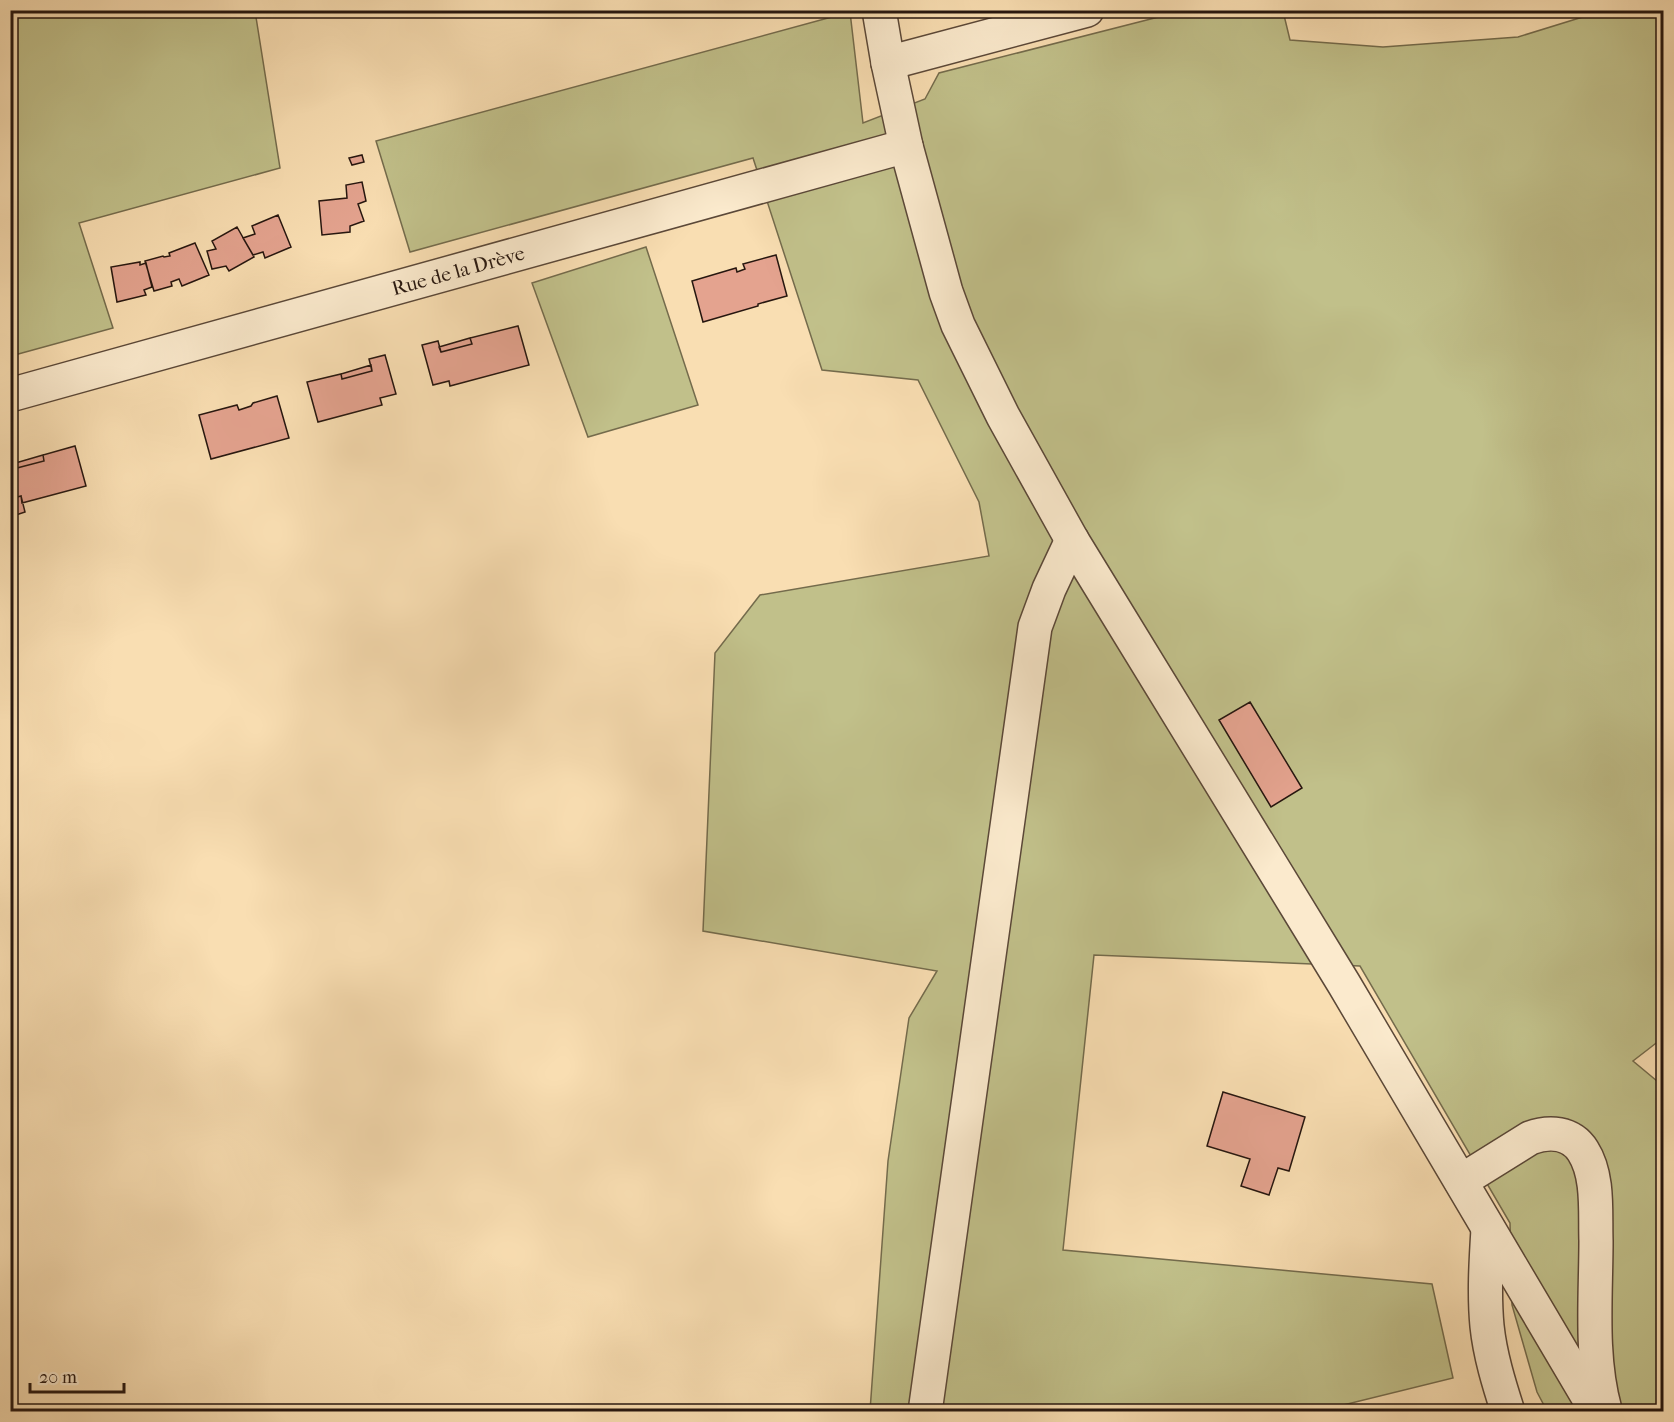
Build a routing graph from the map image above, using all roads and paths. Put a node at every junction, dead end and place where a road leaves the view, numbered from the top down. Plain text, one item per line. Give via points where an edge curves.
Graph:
1 (879, 10) edge
2 (1087, 10) edge
3 (888, 63) junction
4 (906, 146) junction
5 (10, 395) edge
6 (1072, 540) junction
7 (1461, 1181) junction
8 (1488, 1229) junction
9 (925, 1412) edge
10 (1508, 1412) edge
11 (1597, 1412) edge
12 (1606, 1412) edge

1 - 3 street
2 - 3 street
3 - 4 street
4 - 5 street, Rue de la Drève
4 - 6 street via 958,326
6 - 7 street
6 - 9 street via 1035,627
7 - 8 street
7 - 12 street via 1542,1134 1560,1134 1574,1140 1583,1151 1591,1170 1595,1198 1596,1359
8 - 10 street via 1487,1327
8 - 11 street

